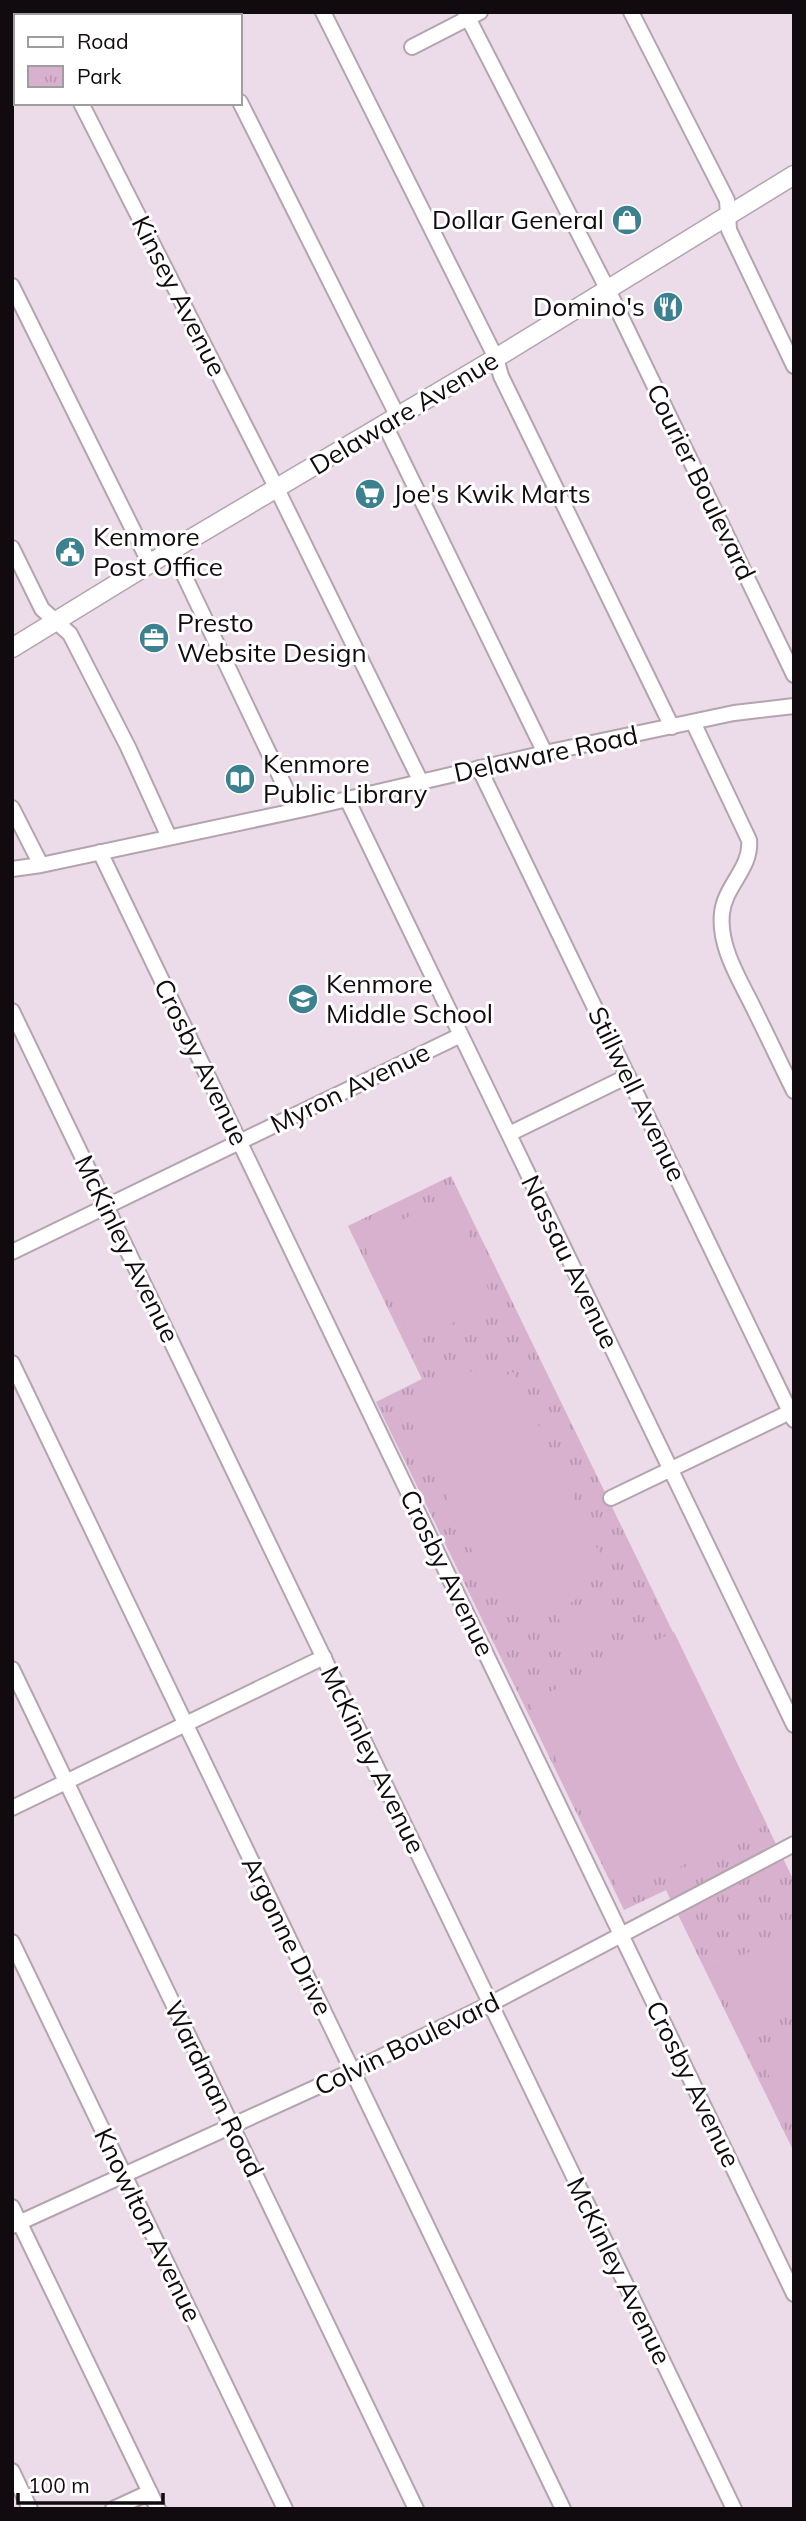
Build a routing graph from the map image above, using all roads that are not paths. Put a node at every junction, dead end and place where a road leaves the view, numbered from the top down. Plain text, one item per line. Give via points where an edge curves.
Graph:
1 (323, 12) edge
2 (631, 12) edge
3 (471, 14) edge
4 (412, 47) dead end
5 (82, 105) edge
6 (241, 105) edge
7 (794, 175) edge
8 (728, 216) junction
9 (12, 286) edge
10 (607, 290) junction
11 (496, 358) junction
12 (794, 366) edge
13 (391, 421) junction
14 (277, 489) junction
15 (12, 548) edge
16 (172, 550) junction
17 (150, 564) junction
18 (57, 622) junction
19 (12, 648) edge
20 (794, 675) edge
21 (794, 706) edge
22 (693, 722) junction
23 (672, 727) junction
24 (545, 753) junction
25 (479, 768) junction
26 (421, 782) junction
27 (347, 799) junction
28 (12, 808) edge
29 (296, 810) junction
30 (169, 838) junction
31 (100, 852) junction
32 (41, 865) junction
33 (12, 869) edge
34 (12, 1011) edge
35 (461, 1035) junction
36 (628, 1076) junction
37 (794, 1091) edge
38 (509, 1134) junction
39 (239, 1142) junction
40 (107, 1206) junction
41 (12, 1252) edge
42 (12, 1363) edge
43 (792, 1416) edge
44 (670, 1470) junction
45 (611, 1498) dead end
46 (324, 1657) junction
47 (12, 1669) edge
48 (186, 1724) junction
49 (794, 1725) edge
50 (66, 1782) junction
51 (12, 1808) edge
52 (794, 1844) edge
53 (621, 1936) junction
54 (12, 1942) edge
55 (490, 2004) junction
56 (352, 2071) junction
57 (232, 2126) junction
58 (124, 2175) junction
59 (12, 2207) edge
60 (16, 2224) edge
61 (794, 2294) edge
62 (12, 2471) edge
63 (150, 2492) junction
64 (30, 2509) edge
65 (113, 2509) edge
66 (158, 2509) edge
67 (285, 2509) edge
68 (416, 2509) edge
69 (563, 2509) edge
70 (734, 2509) edge

1 - 11 street
2 - 8 street via 727,200
3 - 4 street
3 - 10 street, Courier Boulevard
5 - 14 street, Kinsey Avenue
6 - 13 street
7 - 8 main road, Delaware Avenue
8 - 10 main road, Delaware Avenue
8 - 12 street via 729,230
9 - 17 street
10 - 11 main road, Delaware Avenue
10 - 20 street, Courier Boulevard
11 - 13 main road, Delaware Avenue
11 - 23 street
13 - 14 main road, Delaware Avenue
13 - 24 street
14 - 16 main road, Delaware Avenue
14 - 26 street, Kinsey Avenue
15 - 18 street via 42,609
16 - 17 main road, Delaware Avenue
16 - 29 street
17 - 18 main road, Delaware Avenue
18 - 19 main road, Delaware Avenue
18 - 30 street via 70,634
21 - 22 street, Delaware Road
22 - 23 street, Delaware Road
22 - 37 street via 749,840 748,859 723,903 724,943
23 - 24 street, Delaware Road
24 - 25 street, Delaware Road
25 - 26 street, Delaware Road
25 - 36 street, Stillwell Avenue
26 - 27 street, Delaware Road
27 - 29 street, Delaware Road
27 - 35 street, Nassau Avenue
28 - 32 street
29 - 30 street, Delaware Road
30 - 31 street, Delaware Road
31 - 32 street, Delaware Road
31 - 39 street, Crosby Avenue
32 - 33 street, Delaware Road
34 - 40 street, McKinley Avenue
35 - 38 street, Nassau Avenue
35 - 39 street, Myron Avenue
36 - 38 street
36 - 43 street, Stillwell Avenue
38 - 44 street, Nassau Avenue
39 - 40 street, Myron Avenue
39 - 53 street, Crosby Avenue
40 - 41 street, Myron Avenue
40 - 46 street, McKinley Avenue
42 - 48 street, Argonne Drive
43 - 44 street
44 - 45 street
44 - 49 street, Nassau Avenue
46 - 48 street
46 - 55 street, McKinley Avenue
47 - 50 street, Wardman Road
48 - 50 street
48 - 56 street, Argonne Drive
50 - 51 street
50 - 57 street, Wardman Road
52 - 53 street, Colvin Boulevard
53 - 55 street, Colvin Boulevard
53 - 61 street, Crosby Avenue
54 - 58 street, Knowlton Avenue
55 - 56 street, Colvin Boulevard
55 - 70 street, McKinley Avenue
56 - 57 street, Colvin Boulevard
56 - 69 street, Argonne Drive
57 - 58 street, Colvin Boulevard
57 - 68 street, Wardman Road
58 - 60 street, Colvin Boulevard
58 - 67 street, Knowlton Avenue
59 - 60 street
60 - 63 street
62 - 64 street
63 - 65 street
63 - 66 street

